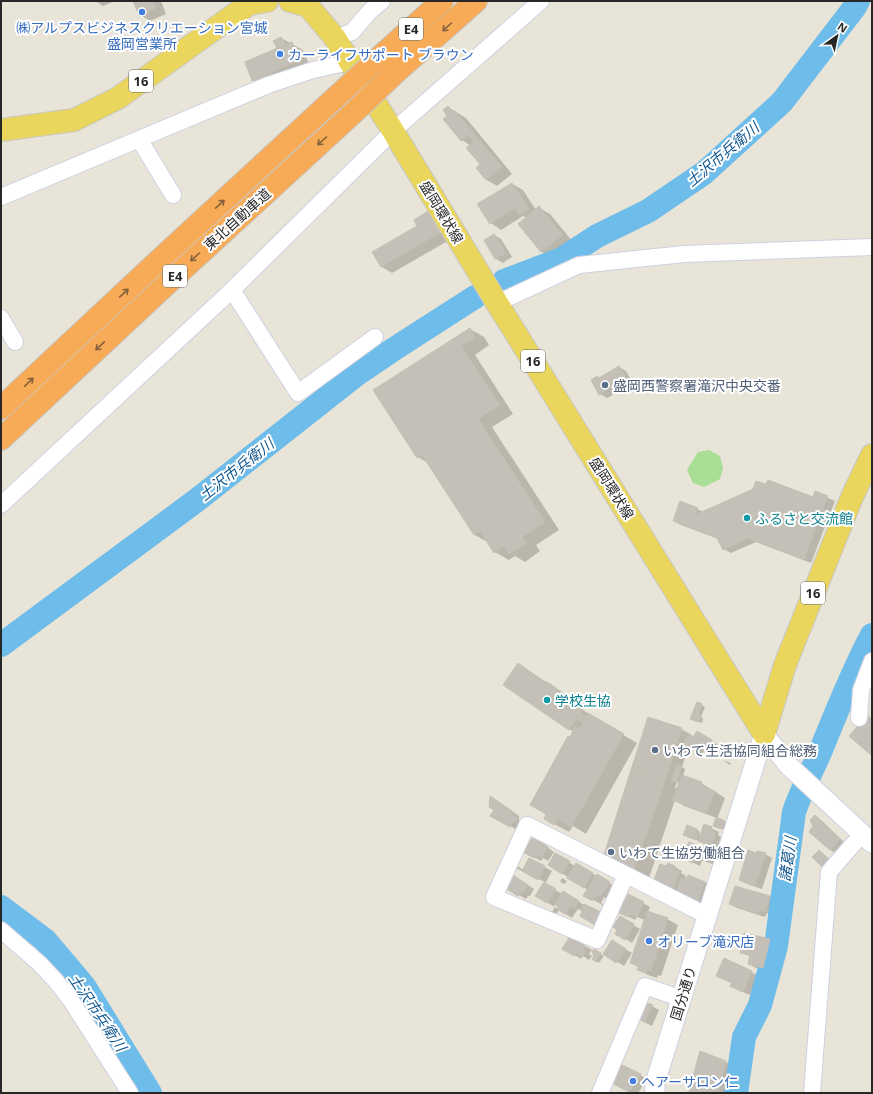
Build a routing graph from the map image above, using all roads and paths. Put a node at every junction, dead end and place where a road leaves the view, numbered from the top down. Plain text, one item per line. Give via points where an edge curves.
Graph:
1 (290, 1) edge
2 (382, 1) edge
3 (442, 1) edge
4 (476, 1) edge
5 (541, 1) edge
6 (255, 2) edge
7 (335, 38) junction
8 (350, 62) junction
9 (1, 130) edge
10 (393, 131) junction
11 (139, 139) junction
12 (173, 195) dead end
13 (1, 197) edge
14 (872, 247) edge
15 (232, 290) junction
16 (497, 303) junction
17 (1, 318) edge
18 (375, 337) dead end
19 (15, 342) dead end
20 (1, 408) edge
21 (1, 439) edge
22 (872, 455) edge
23 (1, 505) edge
24 (872, 661) edge
25 (859, 718) dead end
26 (764, 734) junction
27 (867, 838) edge
28 (626, 875) junction
29 (708, 916) junction
30 (1, 930) edge
31 (682, 999) junction
32 (652, 1090) edge
33 (130, 1093) edge
34 (600, 1093) edge
35 (812, 1093) edge

1 - 7 main road, 盛岡環状線 / 16 via 308,6
2 - 7 street via 352,32
20 -> 3 highway, 東北自動車道 / E4, bridge
4 -> 21 highway, 東北自動車道 / E4, bridge via 170,280
5 - 10 street
6 - 9 main road, 16 via 118,98 74,120
7 - 8 main road, 盛岡環状線 / 16
8 - 10 main road, 盛岡環状線 / 16
8 - 11 street via 312,70 268,85
10 - 15 street
10 - 16 main road, 盛岡環状線 / 16
11 - 12 street
11 - 13 street
14 - 16 street via 684,254 579,265
15 - 18 street via 298,393
15 - 23 street
16 - 26 main road, 盛岡環状線 / 16
17 - 19 street
22 - 26 main road, 16 via 843,519 785,665
24 - 25 street via 861,690
26 - 27 street via 788,765
26 - 29 street, 国分通り
27 - 35 street via 829,872
28 - 28 street via 527,825 494,897 597,940
28 - 29 street
29 - 31 street, 国分通り
30 - 33 street via 39,962 56,981
31 - 32 street, 国分通り
31 - 34 street via 644,986

